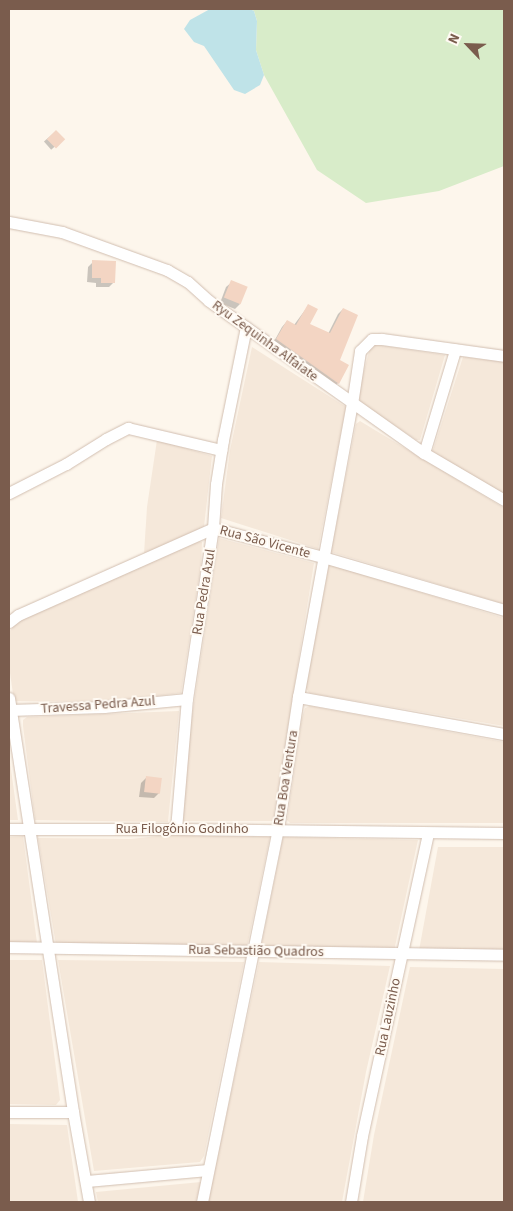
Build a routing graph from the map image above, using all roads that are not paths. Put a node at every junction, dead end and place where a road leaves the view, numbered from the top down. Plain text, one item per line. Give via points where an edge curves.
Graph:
1 (9, 222) edge
2 (246, 327) junction
3 (455, 350) junction
4 (504, 356) edge
5 (352, 404) junction
6 (221, 450) junction
7 (424, 453) junction
8 (9, 493) edge
9 (504, 500) edge
10 (213, 528) junction
11 (323, 557) junction
12 (504, 610) edge
13 (9, 622) edge
14 (298, 697) junction
15 (9, 698) edge
16 (187, 699) junction
17 (10, 710) edge
18 (504, 734) edge
19 (29, 828) junction
20 (176, 829) junction
21 (9, 830) edge
22 (278, 830) junction
23 (428, 833) junction
24 (504, 833) edge
25 (9, 948) edge
26 (48, 948) junction
27 (252, 951) junction
28 (402, 954) junction
29 (504, 955) edge
30 (9, 1112) edge
31 (73, 1112) junction
32 (208, 1170) junction
33 (87, 1181) junction
34 (89, 1202) edge
35 (202, 1202) edge
36 (352, 1202) edge

1 - 2 street, Ryu Zequinha Alfaiate via 62,232 167,270 188,282
2 - 5 street, Ryu Zequinha Alfaiate
2 - 6 street, Rua Pedra Azul
3 - 4 street
3 - 5 street, Rua Boa Ventura via 372,339 360,351
3 - 7 street
5 - 7 street, Ryu Zequinha Alfaiate
5 - 11 street, Rua Boa Ventura
6 - 8 street via 128,428
6 - 10 street, Rua Pedra Azul
7 - 9 street, Ryu Zequinha Alfaiate
10 - 11 street, Rua São Vicente
10 - 13 street, Rua São Vicente via 18,615
10 - 16 street, Rua Pedra Azul
11 - 12 street, Rua São Vicente
11 - 14 street, Rua Boa Ventura
14 - 18 street
14 - 22 street, Rua Boa Ventura
15 - 17 street
16 - 17 street, Travessa Pedra Azul via 104,707
16 - 20 street, Rua Pedra Azul
17 - 19 street
19 - 20 street, Rua Filogônio Godinho
19 - 21 street, Rua Filogônio Godinho
19 - 26 street
20 - 22 street, Rua Filogônio Godinho
22 - 23 street, Rua Filogônio Godinho
22 - 27 street, Rua Boa Ventura
23 - 24 street, Rua Filogônio Godinho
23 - 28 street, Rua Lauzinho
25 - 26 street, Rua Sebastião Quadros
26 - 27 street, Rua Sebastião Quadros
26 - 31 street
27 - 28 street, Rua Sebastião Quadros
27 - 32 street, Rua Boa Ventura
28 - 29 street, Rua Sebastião Quadros
28 - 36 street, Rua Lauzinho via 362,1136
30 - 31 street
31 - 33 street
32 - 33 street
32 - 35 street, Rua Boa Ventura
33 - 34 street

